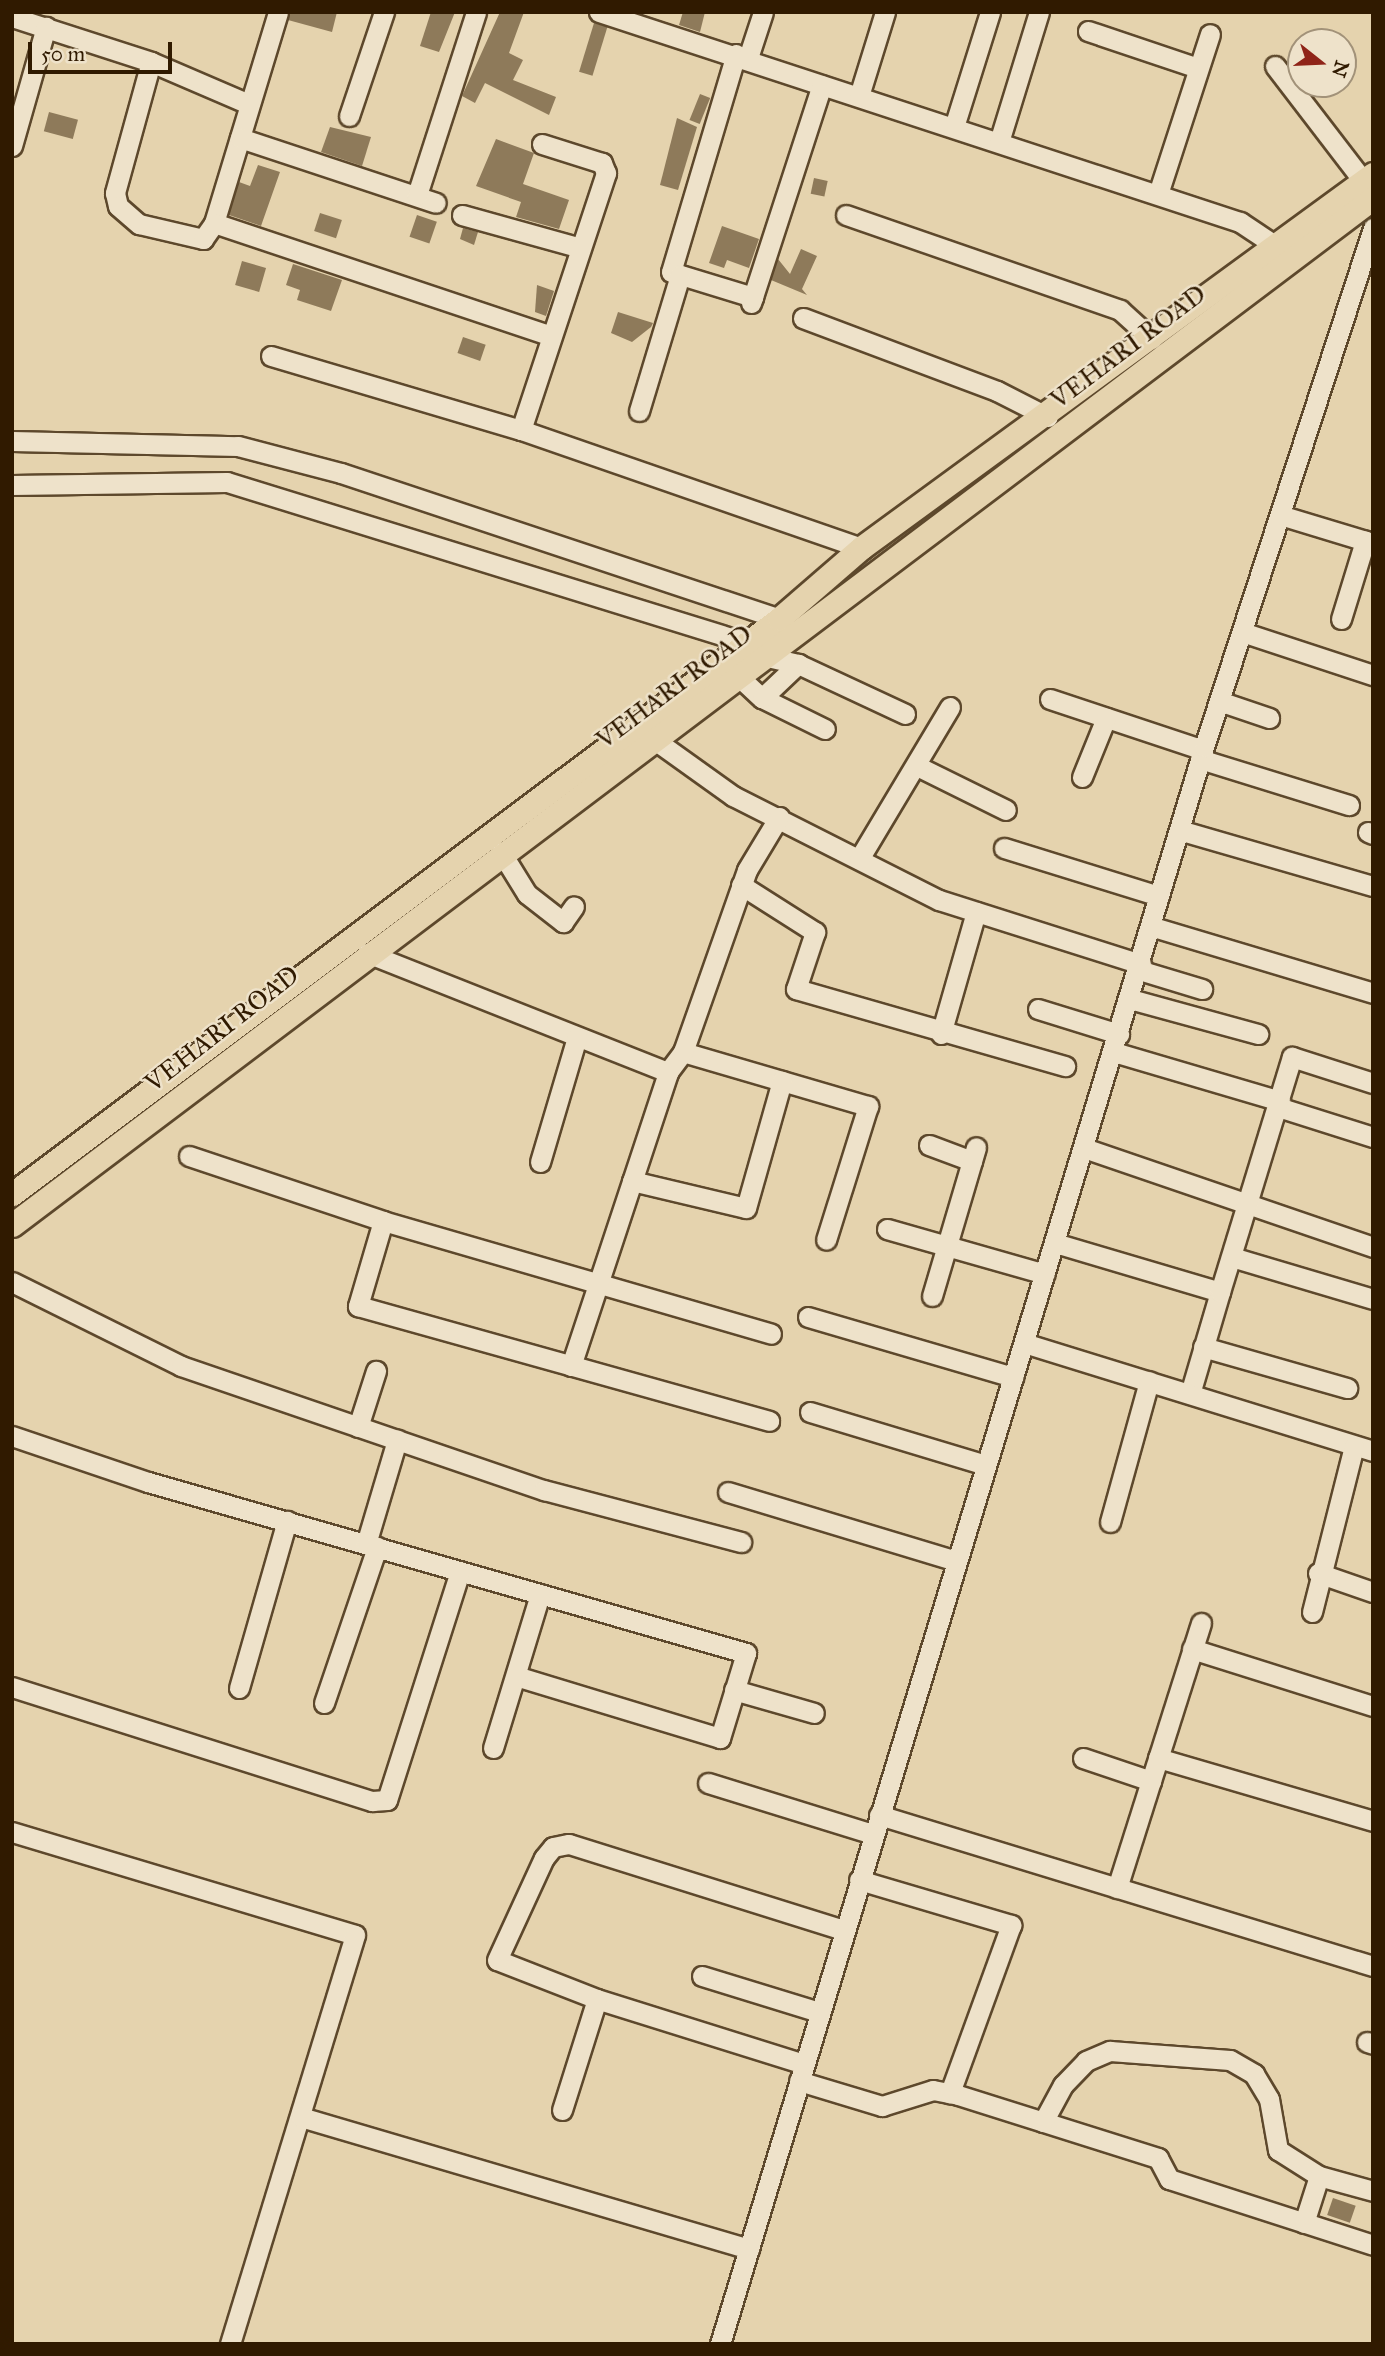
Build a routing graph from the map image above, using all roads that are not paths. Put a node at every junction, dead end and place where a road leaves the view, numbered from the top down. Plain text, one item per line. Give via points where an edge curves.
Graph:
1 (278, 12) edge
2 (384, 12) edge
3 (476, 12) edge
4 (599, 12) edge
5 (763, 12) edge
6 (886, 12) edge
7 (990, 12) edge
8 (1039, 12) edge
9 (12, 17) edge
10 (643, 19) edge
11 (46, 27) junction
12 (1088, 31) dead end
13 (1210, 34) dead end
14 (742, 56) junction
15 (151, 62) junction
16 (1275, 66) dead end
17 (1198, 68) junction
18 (822, 85) junction
19 (859, 96) junction
20 (249, 104) junction
21 (349, 116) dead end
22 (954, 127) junction
23 (240, 138) junction
24 (999, 142) junction
25 (542, 144) dead end
26 (12, 146) edge
27 (1369, 183) edge
28 (1158, 194) junction
29 (416, 195) junction
30 (436, 203) dead end
31 (462, 215) dead end
32 (846, 215) dead end
33 (214, 223) junction
34 (1373, 228) edge
35 (1276, 246) junction
36 (581, 248) junction
37 (680, 275) junction
38 (803, 318) dead end
39 (552, 337) junction
40 (1152, 339) junction
41 (271, 356) dead end
42 (639, 411) dead end
43 (1048, 417) junction
44 (521, 430) junction
45 (12, 441) edge
46 (12, 485) edge
47 (1280, 515) junction
48 (1369, 542) edge
49 (861, 548) junction
50 (575, 553) junction
51 (616, 567) junction
52 (565, 585) junction
53 (607, 599) junction
54 (1341, 619) dead end
55 (1242, 632) junction
56 (770, 640) junction
57 (798, 664) junction
58 (737, 675) junction
59 (1373, 675) edge
60 (762, 698) junction
61 (1050, 699) dead end
62 (1219, 701) junction
63 (950, 707) dead end
64 (905, 714) dead end
65 (1106, 718) junction
66 (1269, 718) dead end
67 (825, 729) dead end
68 (652, 738) junction
69 (1201, 755) junction
70 (917, 766) junction
71 (1082, 778) dead end
72 (1349, 805) dead end
73 (1006, 810) dead end
74 (779, 817) junction
75 (1179, 830) junction
76 (1004, 848) dead end
77 (501, 852) junction
78 (859, 859) junction
79 (741, 885) junction
80 (1373, 886) edge
81 (1159, 895) junction
82 (574, 906) dead end
83 (976, 912) junction
84 (1150, 926) junction
85 (367, 953) junction
86 (1140, 967) junction
87 (1202, 989) dead end
88 (1373, 993) edge
89 (1130, 999) junction
90 (1038, 1009) dead end
91 (941, 1034) junction
92 (1258, 1034) dead end
93 (577, 1038) junction
94 (1116, 1043) junction
95 (683, 1052) junction
96 (1065, 1066) dead end
97 (668, 1072) junction
98 (782, 1081) junction
99 (1373, 1083) edge
100 (1279, 1104) junction
101 (1373, 1137) edge
102 (929, 1146) dead end
103 (1084, 1148) junction
104 (189, 1156) dead end
105 (540, 1162) dead end
106 (632, 1181) junction
107 (12, 1194) edge
108 (1250, 1205) junction
109 (383, 1221) junction
110 (12, 1226) edge
111 (887, 1228) dead end
112 (826, 1240) dead end
113 (1055, 1243) junction
114 (946, 1245) junction
115 (1373, 1247) edge
116 (1232, 1257) junction
117 (1045, 1274) junction
118 (12, 1282) edge
119 (597, 1282) junction
120 (1220, 1292) junction
121 (932, 1296) dead end
122 (1373, 1299) edge
123 (808, 1317) dead end
124 (771, 1334) dead end
125 (1024, 1343) junction
126 (1203, 1347) junction
127 (571, 1366) junction
128 (376, 1371) dead end
129 (1013, 1377) junction
130 (1149, 1381) junction
131 (1347, 1388) dead end
132 (1190, 1394) junction
133 (810, 1412) dead end
134 (769, 1421) dead end
135 (358, 1427) junction
136 (12, 1436) edge
137 (397, 1440) junction
138 (1363, 1448) edge
139 (986, 1465) junction
140 (728, 1492) dead end
141 (287, 1521) junction
142 (1110, 1522) dead end
143 (741, 1542) dead end
144 (372, 1545) junction
145 (956, 1562) junction
146 (460, 1571) junction
147 (1318, 1573) junction
148 (1373, 1592) edge
149 (540, 1594) junction
150 (1312, 1612) dead end
151 (1200, 1623) dead end
152 (1192, 1649) junction
153 (516, 1676) junction
154 (12, 1688) edge
155 (239, 1688) dead end
156 (734, 1690) junction
157 (324, 1703) dead end
158 (1373, 1706) edge
159 (814, 1713) dead end
160 (493, 1748) dead end
161 (1083, 1758) dead end
162 (1158, 1758) junction
163 (1151, 1781) junction
164 (708, 1783) dead end
165 (878, 1815) junction
166 (1373, 1821) edge
167 (12, 1832) edge
168 (873, 1834) junction
169 (859, 1880) junction
170 (1117, 1888) junction
171 (844, 1930) junction
172 (1373, 1966) edge
173 (702, 1976) dead end
174 (597, 1999) junction
175 (819, 2012) junction
176 (801, 2072) junction
177 (950, 2094) junction
178 (562, 2110) dead end
179 (301, 2117) junction
180 (1043, 2122) junction
181 (1319, 2176) junction
182 (1373, 2192) edge
183 (1304, 2223) junction
184 (1373, 2245) edge
185 (749, 2249) junction
186 (230, 2344) edge
187 (720, 2344) edge

1 - 20 street
2 - 21 street
3 - 29 street
4 - 10 street
5 - 14 street
6 - 19 street
7 - 22 street
8 - 24 street
9 - 11 street
10 - 14 street
11 - 15 street
11 - 26 street
12 - 17 street
13 - 17 street
14 - 18 street
14 - 37 street via 671,272
15 - 20 street
15 - 33 street via 115,193 118,206 139,224 192,239 203,239
16 - 27 street
17 - 28 street
18 - 19 street
18 - 37 street via 752,300
19 - 22 street
20 - 23 street
22 - 24 street
23 - 29 street
23 - 33 street
24 - 28 street
25 - 36 street via 606,167
27 - 35 main road, VEHARI ROAD
27 - 56 main road, VEHARI ROAD
28 - 35 street via 1240,222
29 - 30 street
31 - 36 street
32 - 40 street via 1121,310
33 - 39 street
34 - 47 street
35 - 40 main road, VEHARI ROAD
36 - 39 street
37 - 42 street
38 - 43 street via 998,391
39 - 44 street
40 - 43 main road, VEHARI ROAD
41 - 44 street
43 - 49 main road, VEHARI ROAD
44 - 49 street
45 - 50 street via 238,446 341,473
46 - 52 street via 227,482
47 - 48 street
47 - 55 street
48 - 54 street
49 - 56 main road, VEHARI ROAD
50 - 51 street
50 - 52 street
51 - 53 street
51 - 56 street
52 - 53 street
53 - 56 street
55 - 59 street
55 - 62 street
56 - 57 street
56 - 58 main road, VEHARI ROAD
56 - 107 main road, VEHARI ROAD
57 - 60 street
57 - 64 street
58 - 60 street
58 - 68 main road, VEHARI ROAD
60 - 67 street
61 - 65 street
62 - 66 street
62 - 69 street
63 - 70 street
65 - 69 street
65 - 71 street
68 - 74 street via 733,796
68 - 77 main road, VEHARI ROAD
69 - 72 street
69 - 75 street
70 - 73 street
70 - 78 street
74 - 78 street
74 - 79 street
75 - 80 street
75 - 81 street
76 - 81 street
77 - 82 street via 527,894 563,922
77 - 85 main road, VEHARI ROAD
78 - 83 street
79 - 91 street via 815,932 796,989
79 - 95 street
81 - 84 street
83 - 86 street
83 - 91 street
84 - 86 street
84 - 88 street
85 - 93 street
85 - 110 main road, VEHARI ROAD
86 - 87 street
86 - 89 street
89 - 92 street
89 - 94 street
90 - 94 street
91 - 96 street
93 - 97 street
93 - 105 street
94 - 100 street
94 - 103 street
95 - 97 street
95 - 98 street
97 - 106 street
98 - 106 street via 746,1208
98 - 112 street via 868,1107
99 - 100 street via 1292,1057
100 - 101 street
100 - 108 street
102 - 114 street via 974,1154
103 - 108 street
103 - 113 street
104 - 109 street
106 - 119 street
108 - 115 street
108 - 116 street
109 - 119 street
109 - 127 street via 358,1306
111 - 114 street
113 - 117 street
113 - 120 street
114 - 117 street
114 - 121 street
116 - 120 street
116 - 122 street
117 - 125 street
118 - 135 street via 181,1366
119 - 124 street
119 - 127 street
120 - 126 street
123 - 129 street
125 - 129 street
125 - 130 street
126 - 131 street
126 - 132 street
127 - 134 street
128 - 135 street
129 - 139 street
130 - 132 street
130 - 142 street
132 - 138 street
133 - 139 street
135 - 137 street
136 - 141 street
137 - 143 street via 544,1490
137 - 144 street
138 - 147 street
139 - 145 street
140 - 145 street
141 - 144 street
141 - 155 street
144 - 146 street
144 - 157 street
145 - 165 street
146 - 149 street
146 - 154 street via 387,1800 372,1801
147 - 148 street
147 - 150 street
149 - 153 street
149 - 156 street via 746,1653
151 - 152 street
152 - 158 street
152 - 162 street
153 - 156 street via 720,1738
153 - 160 street
156 - 159 street
161 - 163 street
162 - 163 street
162 - 166 street
163 - 170 street
164 - 168 street
165 - 168 street
165 - 170 street
167 - 179 street via 350,1929 353,1947
168 - 169 street
169 - 171 street
169 - 177 street via 1011,1925
170 - 172 street
171 - 174 street via 569,1844 553,1847 497,1960
171 - 175 street
173 - 175 street
174 - 176 street
174 - 178 street
175 - 176 street
176 - 177 street via 882,2106 933,2090
176 - 185 street
177 - 180 street
179 - 185 street
179 - 186 street
180 - 181 street via 1063,2085 1086,2061 1110,2051 1230,2060 1254,2074 1269,2099 1278,2150
180 - 183 street via 1158,2158 1169,2179
181 - 182 street
181 - 183 street
183 - 184 street
185 - 187 street

